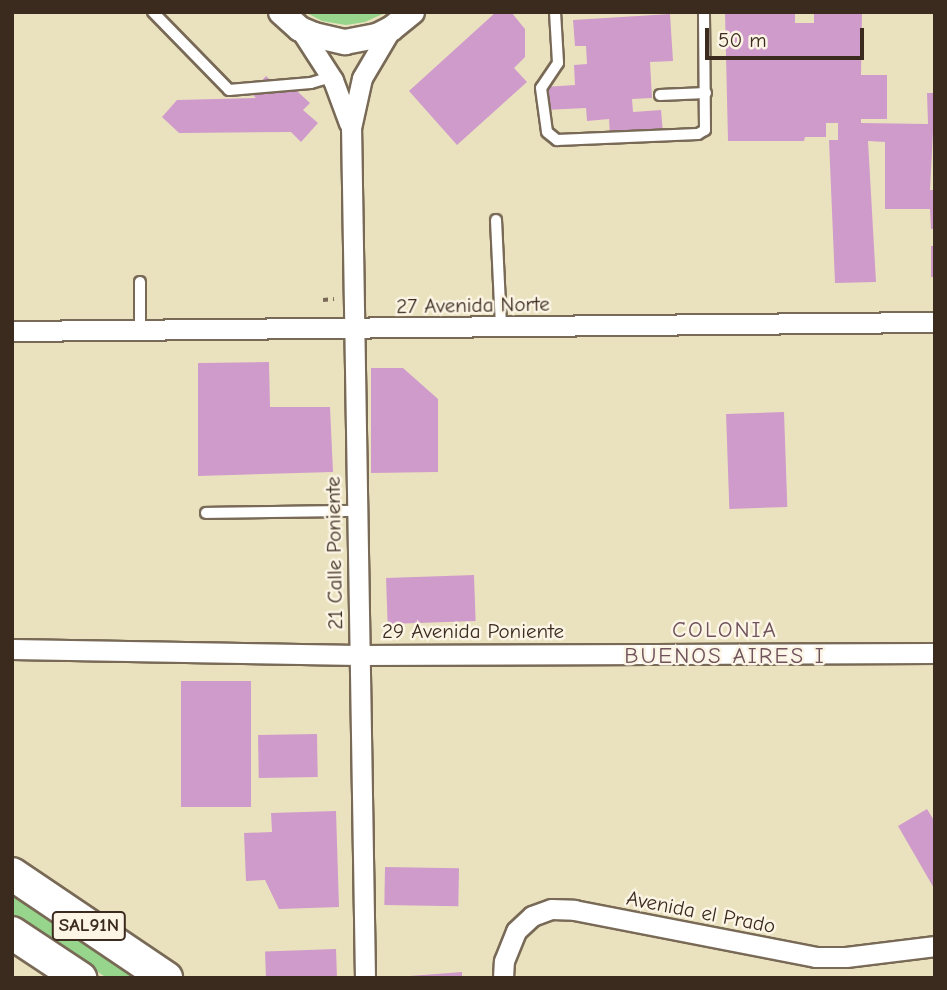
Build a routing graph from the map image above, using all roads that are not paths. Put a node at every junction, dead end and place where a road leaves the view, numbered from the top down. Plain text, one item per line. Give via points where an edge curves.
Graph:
1 (153, 12) edge
2 (412, 12) edge
3 (555, 12) edge
4 (704, 12) edge
5 (286, 18) edge
6 (391, 29) junction
7 (331, 77) junction
8 (706, 93) junction
9 (660, 95) dead end
10 (351, 128) junction
11 (496, 220) dead end
12 (140, 282) dead end
13 (935, 322) edge
14 (501, 327) junction
15 (355, 329) junction
16 (140, 330) junction
17 (12, 331) edge
18 (356, 511) junction
19 (206, 513) dead end
20 (12, 649) edge
21 (935, 653) edge
22 (358, 654) junction
23 (12, 874) edge
24 (12, 933) edge
25 (935, 946) edge
26 (830, 958) junction
27 (80, 978) edge
28 (166, 978) edge
29 (365, 978) edge
30 (503, 978) edge
31 (832, 978) edge

1 - 7 lane via 229,90
2 - 6 street
3 - 8 lane via 558,63 541,88 547,132 557,140 698,134 707,124
4 - 8 lane
5 - 6 street via 330,40 362,40
5 - 7 street, 21 Calle Poniente
6 - 10 street, 21 Calle Poniente via 362,78
7 - 10 street, 21 Calle Poniente
8 - 9 lane
10 - 15 street, 21 Calle Poniente
11 - 14 lane
12 - 16 lane
13 - 14 street, 27 Avenida Norte
14 - 15 street, 27 Avenida Norte
15 - 16 street, 27 Avenida Norte
15 - 18 street, 21 Calle Poniente
16 - 17 street, 27 Avenida Norte
18 - 19 lane
18 - 22 street, 21 Calle Poniente
20 - 22 street, 29 Avenida Poniente
21 - 22 street, 29 Avenida Poniente
22 - 29 street, 21 Calle Poniente
23 - 28 main road, SAL91N
24 - 27 main road, SAL91N
25 - 26 street, Avenida el Prado
26 - 30 street, Avenida el Prado via 551,909 532,916 516,931 503,961
26 - 31 street

